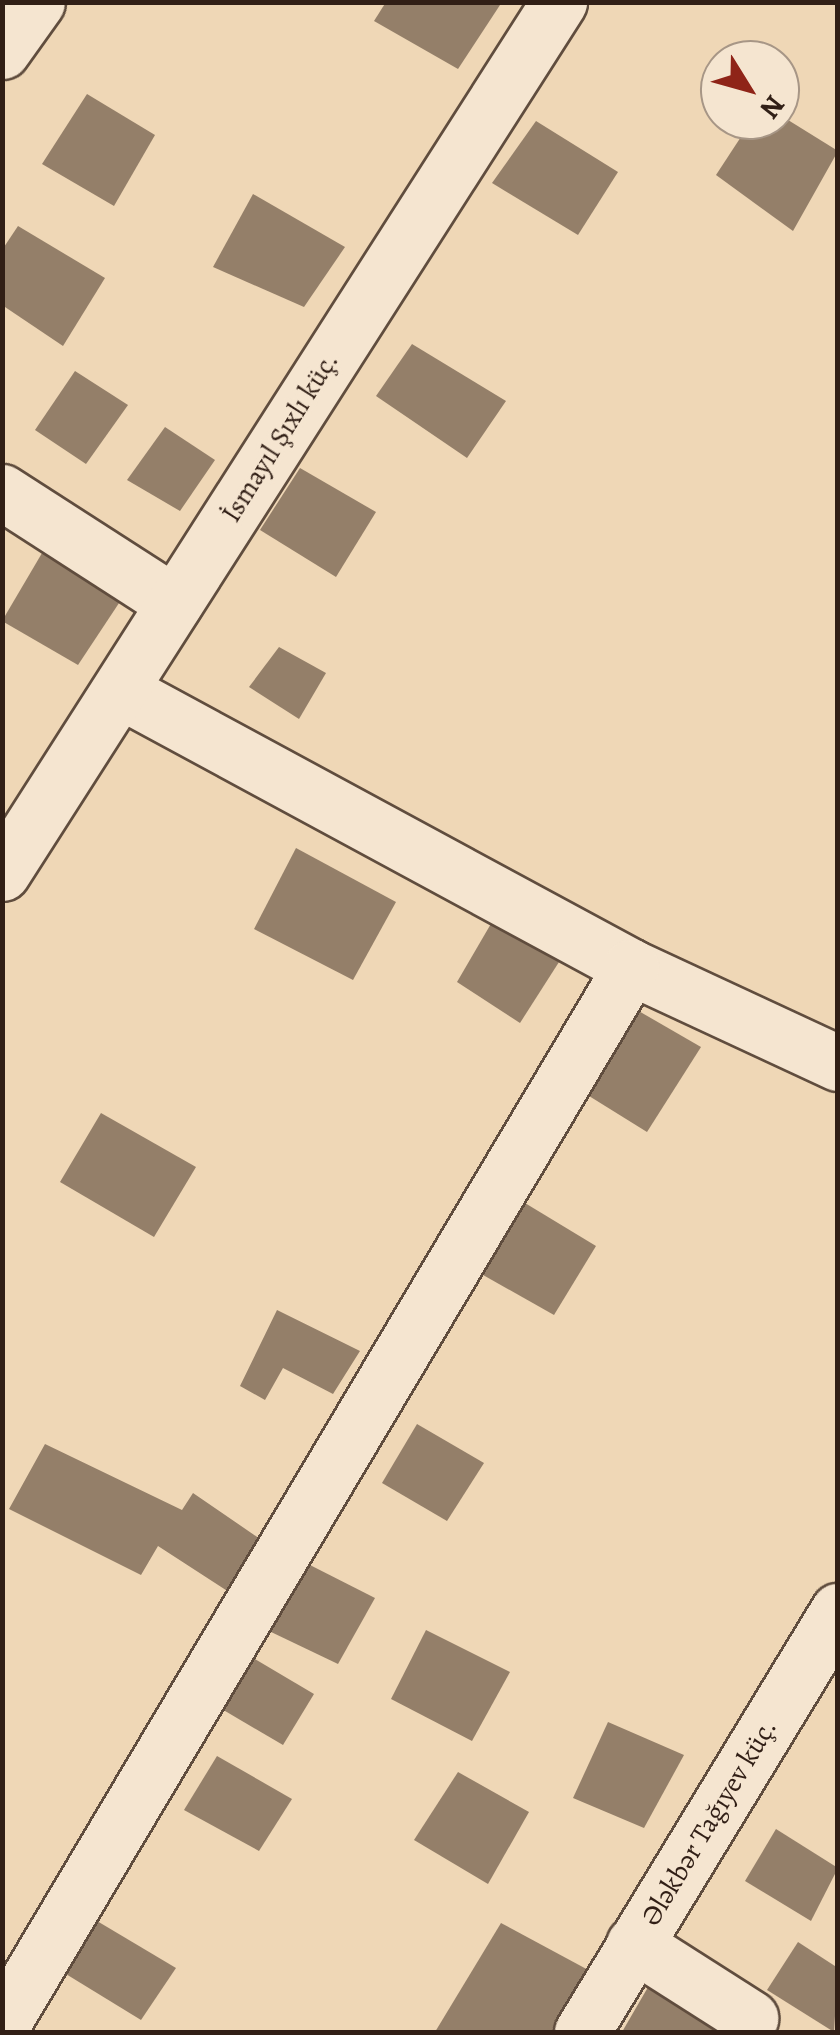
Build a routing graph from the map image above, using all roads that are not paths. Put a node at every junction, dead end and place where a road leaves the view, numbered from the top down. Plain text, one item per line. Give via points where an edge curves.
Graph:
1 (36, 2) edge
2 (541, 9) edge
3 (2, 51) edge
4 (2, 492) edge
5 (174, 603) junction
6 (121, 691) junction
7 (2, 873) edge
8 (631, 967) junction
9 (838, 1063) edge
10 (838, 1612) edge
11 (634, 1944) junction
12 (750, 2018) dead end
13 (2, 2024) edge
14 (582, 2032) edge

1 - 3 street
2 - 5 street, İsmayıl Şıxlı küç.
4 - 5 street
5 - 6 street, İsmayıl Şıxlı küç.
6 - 7 street, İsmayıl Şıxlı küç.
6 - 8 street
8 - 9 street
8 - 13 street
10 - 11 street, Ələkbər Tağıyev küç.
11 - 12 street
11 - 14 street, Ələkbər Tağıyev küç.

